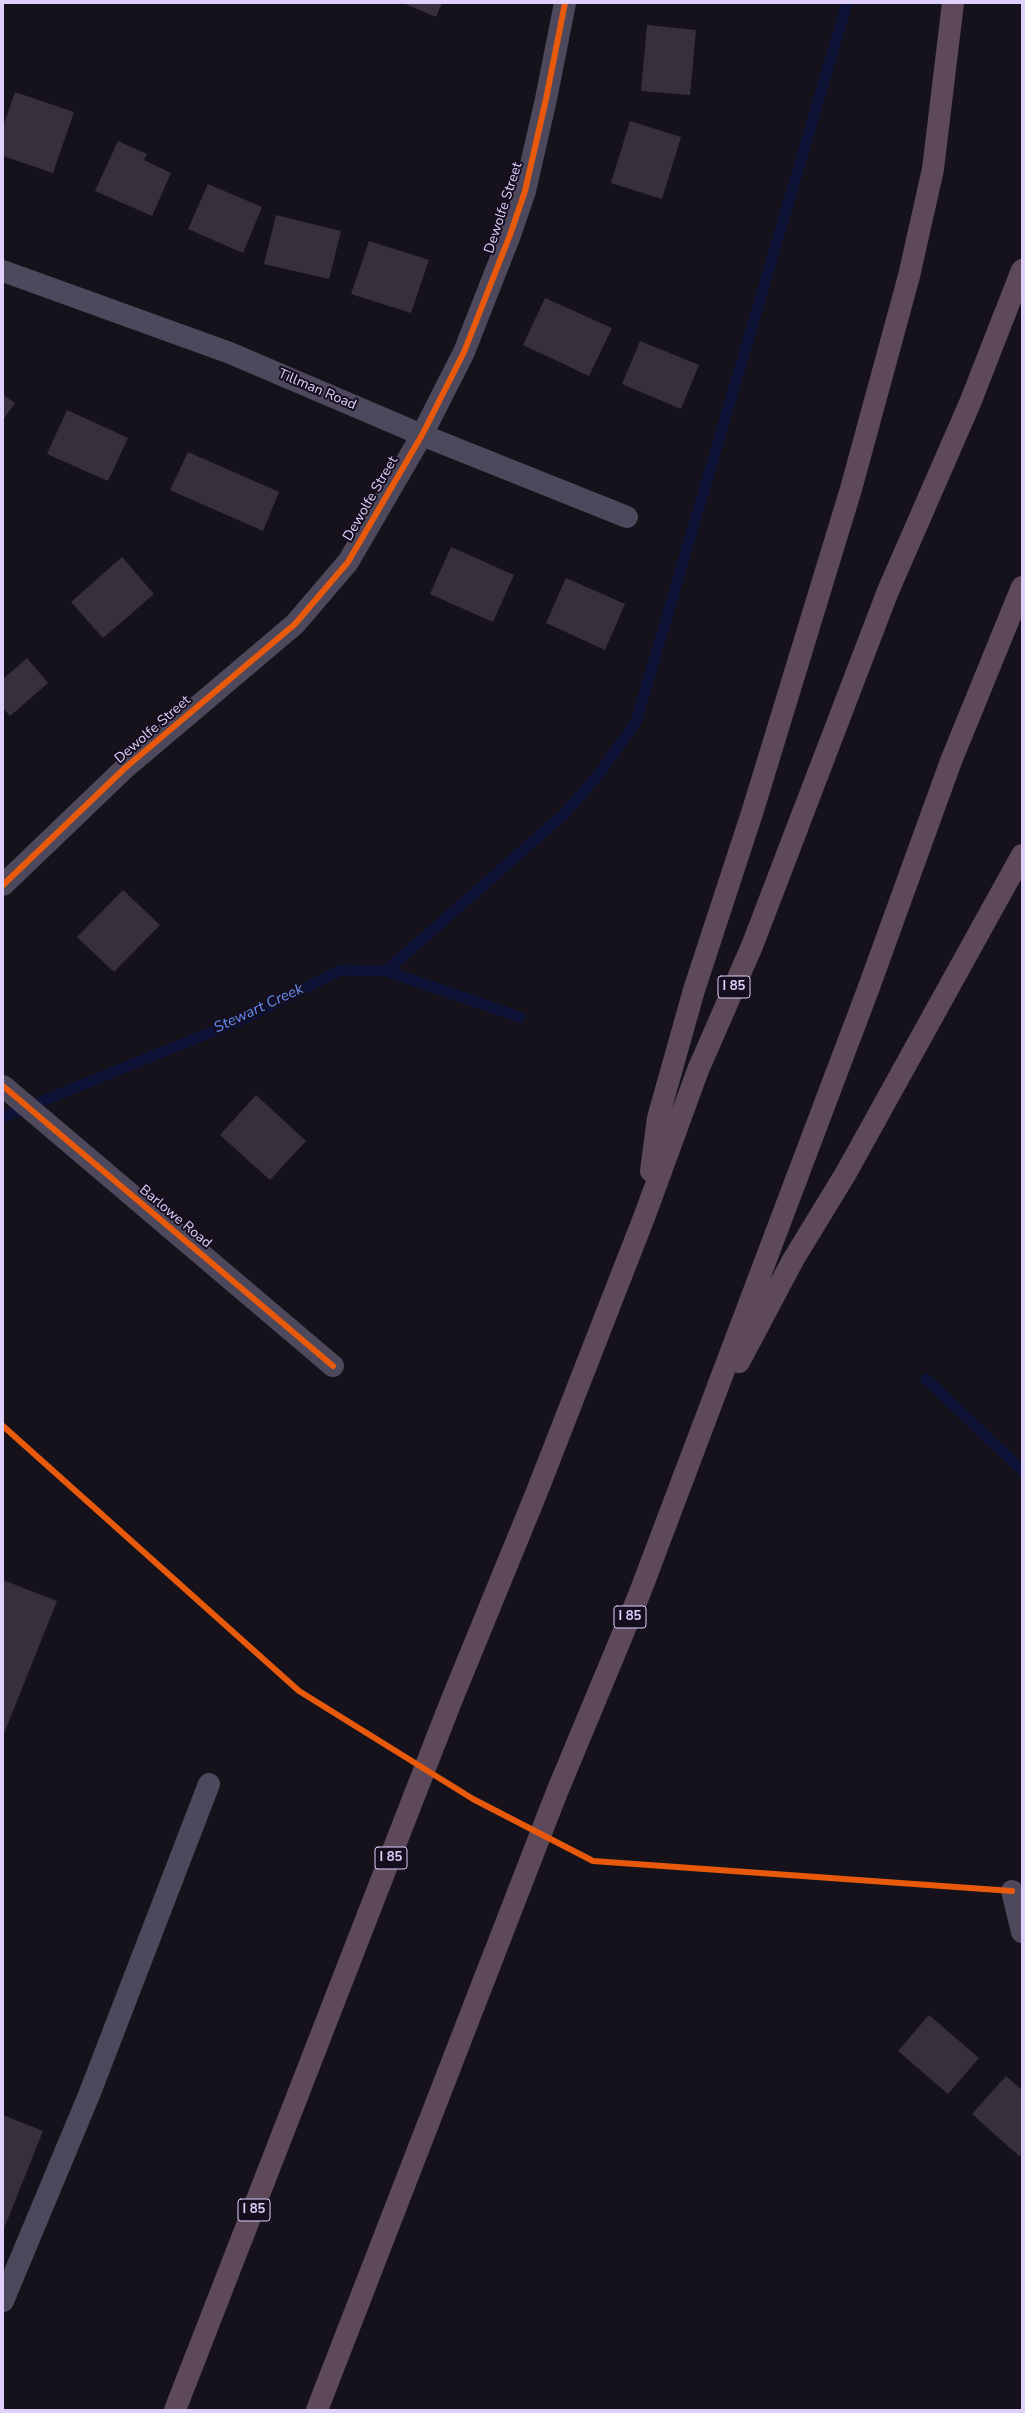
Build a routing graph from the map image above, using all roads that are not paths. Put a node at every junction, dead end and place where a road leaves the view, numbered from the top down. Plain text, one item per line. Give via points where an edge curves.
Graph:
1 (565, 3) edge
2 (953, 3) edge
3 (1022, 270) edge
4 (3, 271) edge
5 (422, 435) junction
6 (627, 516) dead end
7 (1022, 587) edge
8 (1022, 855) edge
9 (3, 884) edge
10 (3, 1086) edge
11 (645, 1215) junction
12 (333, 1366) dead end
13 (698, 1439) junction
14 (209, 1784) dead end
15 (1012, 1891) dead end
16 (1022, 1932) edge
17 (3, 2301) edge
18 (175, 2410) edge
19 (317, 2410) edge

1 - 5 street, Dewolfe Street via 525,191 464,352
2 - 11 highway via 933,169 909,276 851,489 753,810 694,990 658,1118
3 - 11 highway, I 85 via 970,403 888,591 752,946 698,1070
4 - 5 street, Tillman Road via 230,353
5 - 6 street, Tillman Road
5 - 9 street, Dewolfe Street via 348,562 295,624 125,768
7 - 13 highway, I 85 via 951,761 869,987
8 - 13 highway via 850,1166 793,1260
10 - 12 street, Barlowe Road
11 - 18 highway, I 85 via 536,1494 450,1704
13 - 19 highway, I 85 via 639,1595 557,1792
14 - 17 street via 89,2094
15 - 16 street

